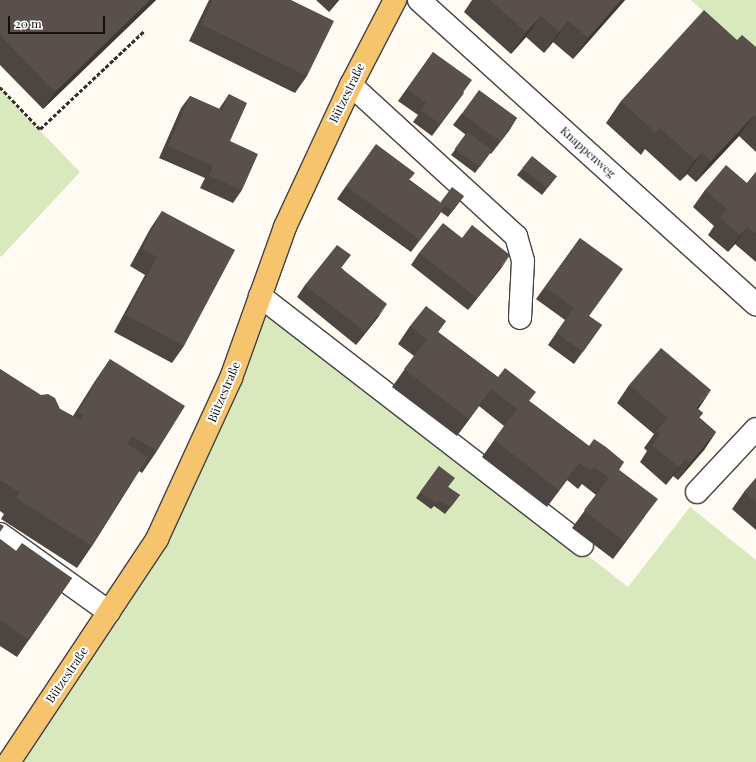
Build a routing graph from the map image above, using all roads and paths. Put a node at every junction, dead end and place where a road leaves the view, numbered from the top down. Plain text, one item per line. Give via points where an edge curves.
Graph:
1 (395, 0) edge
2 (419, 0) edge
3 (144, 31) dead end
4 (351, 85) junction
5 (0, 87) edge
6 (260, 296) junction
7 (756, 304) edge
8 (520, 318) dead end
9 (756, 429) edge
10 (697, 492) dead end
11 (0, 534) edge
12 (582, 545) dead end
13 (109, 612) junction
14 (9, 762) edge

1 - 4 main road, Bützestraße
2 - 7 street, Knappenweg
3 - 5 path via 40,129
4 - 6 main road, Bützestraße via 285,227
4 - 8 street via 516,236 523,261
6 - 12 street
6 - 13 main road, Bützestraße via 231,378 194,462 157,539
9 - 10 street
11 - 13 street
13 - 14 main road, Bützestraße

